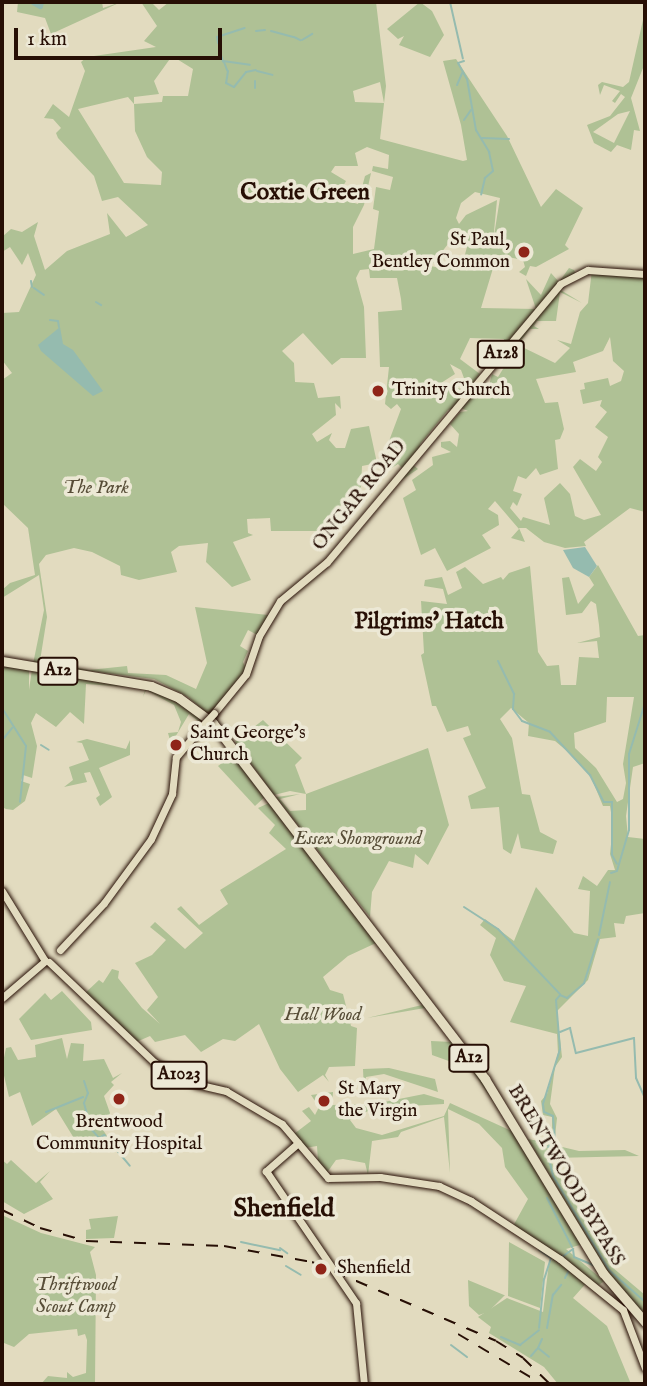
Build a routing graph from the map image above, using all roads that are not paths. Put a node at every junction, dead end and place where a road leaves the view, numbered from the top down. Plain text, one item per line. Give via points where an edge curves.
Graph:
1 (645, 274) edge
2 (2, 659) edge
3 (277, 803) junction
4 (2, 891) edge
5 (51, 962) junction
6 (2, 984) edge
7 (9, 990) junction
8 (2, 998) edge
9 (298, 1143) junction
10 (645, 1321) edge
11 (645, 1368) edge
12 (364, 1384) edge

1 - 5 main road, ONGAR ROAD / A128, bridge via 588,270 559,286 327,562 280,601 260,634 246,674 176,757 173,788 155,834 125,878
2 - 3 highway, BRENTWOOD BYPASS / A12 via 140,681 179,695 213,720
3 - 10 highway, BRENTWOOD BYPASS / A12 via 489,1080 608,1276
3 - 10 highway, BRENTWOOD BYPASS / A12 via 485,1079 603,1273
4 - 5 main road, A1023
5 - 7 main road, A128
5 - 9 main road, A1023 via 154,1062 196,1084 226,1091 282,1124
6 - 7 main road
7 - 8 main road, A128
9 - 11 main road, A1023 via 331,1179 367,1176 425,1182 481,1208 560,1259 623,1310
9 - 12 main road via 267,1173 355,1302

